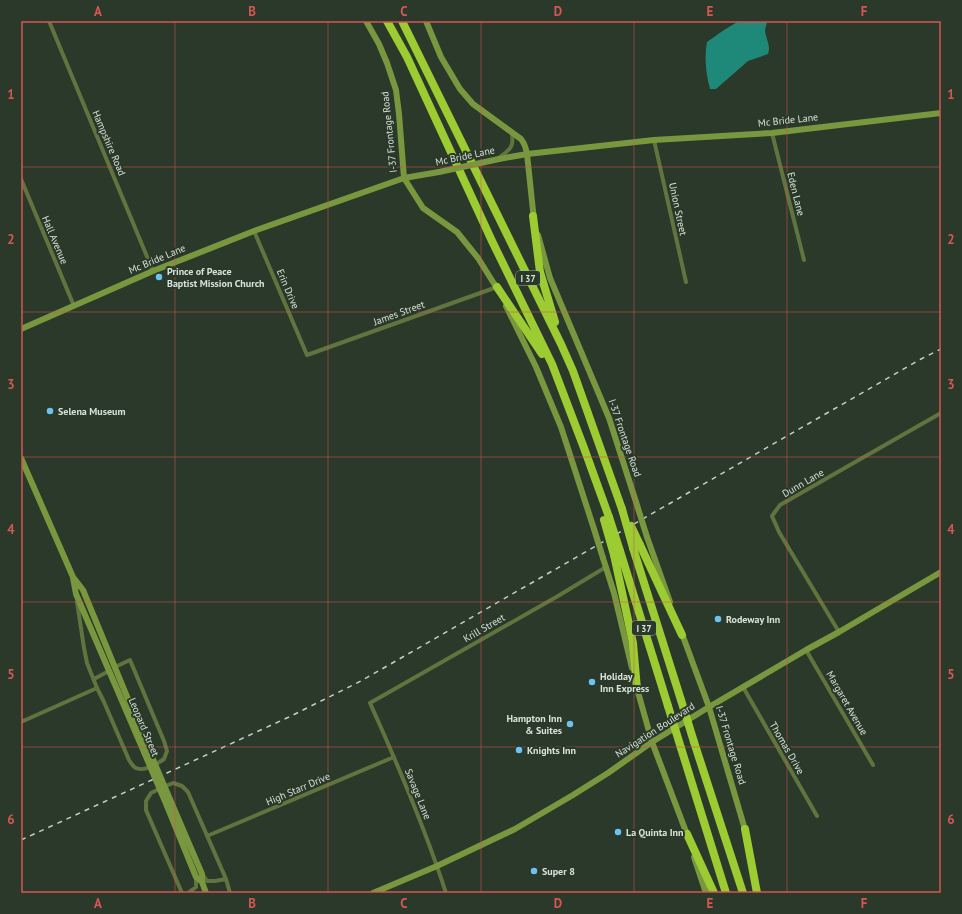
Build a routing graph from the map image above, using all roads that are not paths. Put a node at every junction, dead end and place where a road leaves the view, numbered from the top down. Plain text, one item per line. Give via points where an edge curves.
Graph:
1 (49, 21) edge
2 (366, 21) edge
3 (381, 21) edge
4 (387, 21) edge
5 (402, 21) edge
6 (408, 21) edge
7 (426, 21) edge
8 (418, 53) junction
9 (407, 57) junction
10 (941, 113) edge
11 (512, 132) junction
12 (772, 132) junction
13 (654, 140) junction
14 (527, 154) junction
15 (499, 159) junction
16 (404, 178) junction
17 (21, 179) edge
18 (533, 216) junction
19 (254, 231) junction
20 (804, 260) dead end
21 (153, 271) junction
22 (686, 282) dead end
23 (497, 287) junction
24 (74, 306) junction
25 (21, 329) edge
26 (561, 344) junction
27 (307, 355) joint
28 (941, 413) edge
29 (574, 422) junction
30 (21, 458) edge
31 (637, 546) junction
32 (617, 553) junction
33 (606, 567) junction
34 (941, 572) edge
35 (73, 576) junction
36 (76, 594) junction
37 (839, 632) junction
38 (682, 635) junction
39 (806, 650) junction
40 (112, 669) junction
41 (94, 679) junction
42 (743, 687) junction
43 (97, 688) junction
44 (637, 689) junction
45 (370, 703) joint
46 (709, 707) junction
47 (21, 722) edge
48 (652, 742) junction
49 (394, 757) junction
50 (873, 765) dead end
51 (817, 816) dead end
52 (745, 829) junction
53 (687, 834) junction
54 (207, 836) junction
55 (437, 866) junction
56 (199, 876) junction
57 (226, 879) junction
58 (182, 893) edge
59 (188, 893) edge
60 (206, 893) edge
61 (230, 893) edge
62 (373, 893) edge
63 (446, 893) edge
64 (706, 893) edge
65 (714, 893) edge
66 (726, 893) edge
67 (742, 893) edge
68 (757, 893) edge
69 (761, 893) edge

1 - 21 street, Hampshire Road
2 - 16 main road, I-37 Frontage Road via 379,44 396,90
3 - 9 highway via 398,48
4 - 9 highway, I 37
5 - 8 highway
6 - 8 highway, I 37
7 - 11 main road, I-37 Frontage Road via 441,57 460,90 473,104
8 - 26 highway, I 37
9 - 29 highway, I 37 via 492,242 552,364
10 - 12 main road, Mc Bride Lane
11 - 14 main road, I-37 Frontage Road via 524,143
11 - 15 street via 512,146
12 - 13 main road, Mc Bride Lane
12 - 20 street, Eden Lane
13 - 14 main road, Mc Bride Lane
13 - 22 street, Union Street
14 - 15 main road, Mc Bride Lane
14 - 18 main road, I-37 Frontage Road
15 - 16 main road, Mc Bride Lane, bridge
16 - 19 main road, Mc Bride Lane
16 - 23 main road, I-37 Frontage Road via 423,208 457,232
17 - 24 street, Hall Avenue
18 - 26 highway via 540,272
18 - 38 main road, I-37 Frontage Road, bridge via 550,278 609,418
19 - 21 main road, Mc Bride Lane
19 - 27 street, Erin Drive
21 - 24 main road, Mc Bride Lane
23 - 27 street, James Street
23 - 29 highway via 540,351
23 - 33 main road, I-37 Frontage Road, bridge via 536,367 561,427
24 - 25 main road, Mc Bride Lane
26 - 31 highway, I 37, bridge
28 - 37 street, Dunn Lane via 780,505 772,516
29 - 32 highway, I 37, bridge via 596,479
30 - 35 main road, Leopard Street
31 - 38 highway
31 - 67 highway, I 37, bridge via 681,700
32 - 44 highway via 633,643
32 - 66 highway, I 37, bridge
33 - 44 main road, I-37 Frontage Road
33 - 45 street, Krill Street
34 - 37 main road, Navigation Boulevard
35 - 36 main road, Leopard Street
35 - 40 main road, Leopard Street via 82,590
36 - 40 main road, Leopard Street
36 - 41 street via 84,648
37 - 39 main road, Navigation Boulevard
38 - 46 main road, I-37 Frontage Road
39 - 42 main road, Navigation Boulevard
39 - 50 street, Margaret Avenue
40 - 41 street
40 - 43 street via 130,660 164,741 167,751 164,759 141,770 135,768
40 - 56 main road, Leopard Street, bridge
41 - 43 street
42 - 46 main road, Navigation Boulevard
42 - 51 street, Thomas Drive
43 - 47 street
44 - 48 main road, I-37 Frontage Road
45 - 49 street, Savage Lane
46 - 48 main road, Navigation Boulevard
46 - 52 main road, I-37 Frontage Road
48 - 53 main road, I-37 Frontage Road
48 - 55 main road, Navigation Boulevard via 608,773 507,834
49 - 54 street, High Starr Drive
49 - 55 street, Savage Lane
52 - 68 highway
52 - 69 main road, I-37 Frontage Road
53 - 64 main road, I-37 Frontage Road
53 - 65 highway
54 - 57 street
54 - 58 street via 188,792 182,786 173,784 151,793 146,801 146,810
55 - 62 main road, Navigation Boulevard
55 - 63 street, Savage Lane
56 - 57 street via 207,881
56 - 59 street via 196,886
56 - 60 main road, Leopard Street
57 - 61 street

